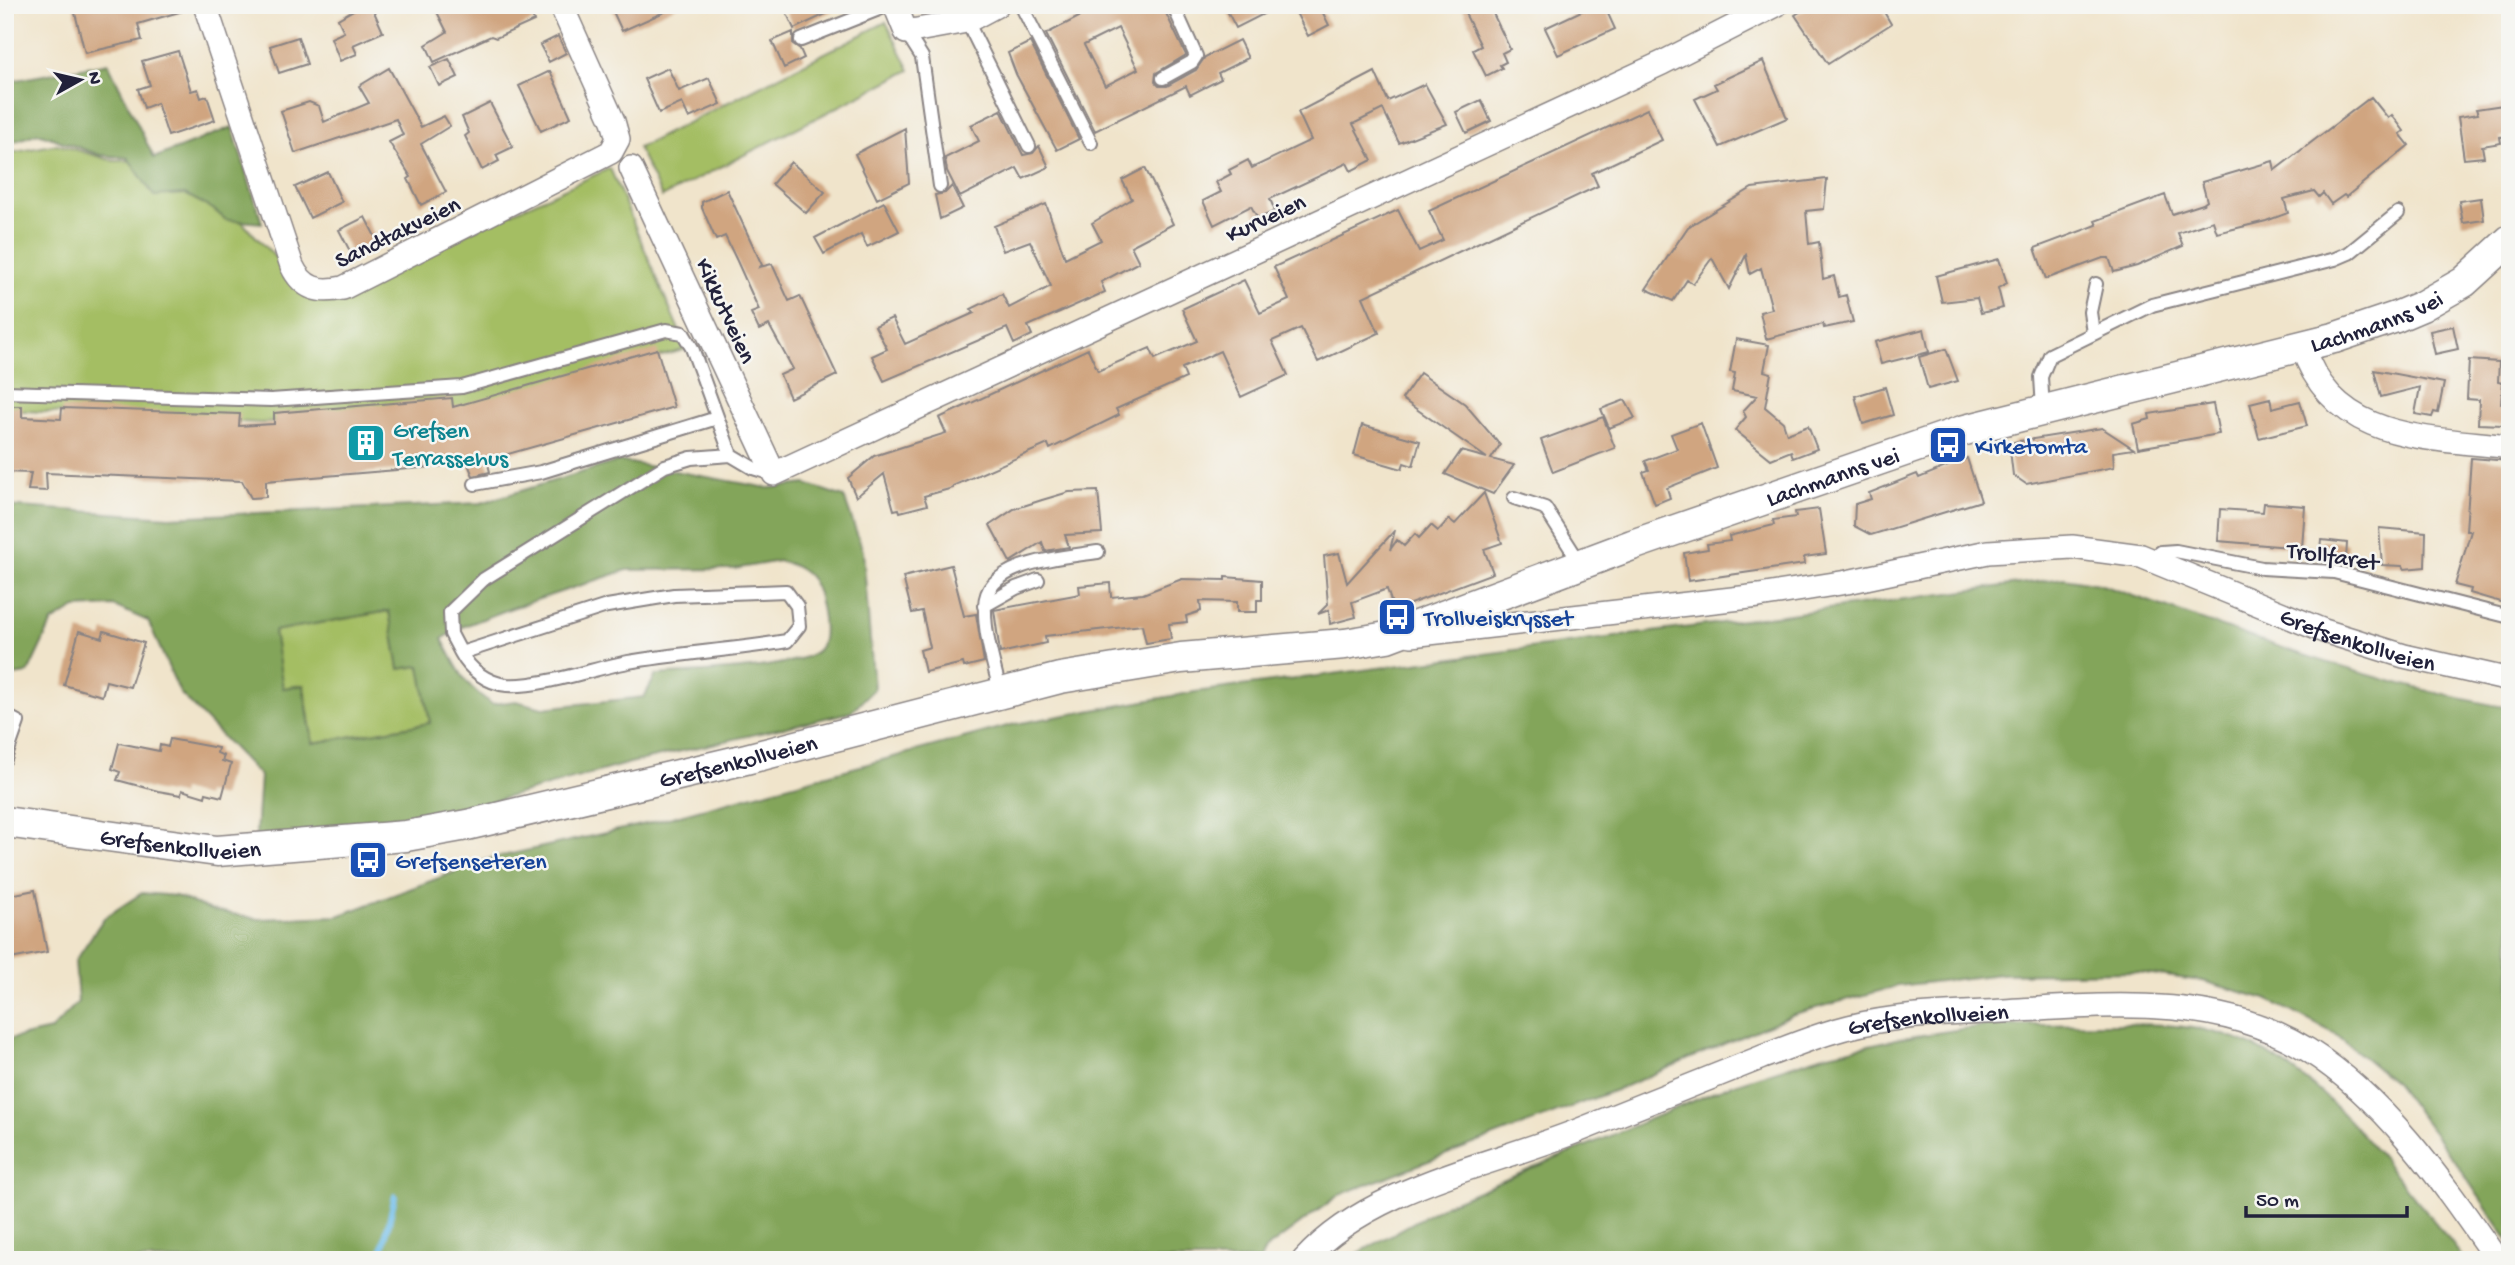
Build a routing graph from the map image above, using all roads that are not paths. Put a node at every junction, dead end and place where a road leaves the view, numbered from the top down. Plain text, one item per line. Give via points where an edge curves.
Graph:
1 (205, 5) edge
2 (561, 5) edge
3 (889, 5) edge
4 (895, 5) edge
5 (998, 5) edge
6 (1021, 5) edge
7 (1173, 5) edge
8 (1776, 5) edge
9 (967, 22) junction
10 (906, 32) junction
11 (802, 40) dead end
12 (1163, 78) dead end
13 (1091, 143) dead end
14 (1029, 146) dead end
15 (631, 168) dead end
16 (940, 186) dead end
17 (2398, 213) dead end
18 (2510, 240) edge
19 (2096, 284) dead end
20 (2093, 333) junction
21 (2302, 346) junction
22 (5, 392) edge
23 (2043, 410) junction
24 (717, 418) junction
25 (2510, 447) edge
26 (731, 455) junction
27 (774, 474) junction
28 (475, 484) dead end
29 (1514, 498) dead end
30 (1098, 552) dead end
31 (2150, 560) junction
32 (1580, 564) junction
33 (1038, 580) dead end
34 (985, 606) junction
35 (2510, 617) edge
36 (1464, 618) junction
37 (1387, 637) joint
38 (461, 653) junction
39 (2510, 680) edge
40 (1000, 691) junction
41 (5, 715) edge
42 (5, 759) edge
43 (5, 822) edge
44 (1304, 1260) edge
45 (2497, 1260) edge

1 - 2 street, Sandtakveien via 292,266 314,289 343,288 611,152 618,139 613,121
3 - 11 lane
4 - 10 street
5 - 9 street
6 - 13 lane
7 - 12 lane via 1196,56
8 - 27 street, Kurveien via 1650,69
9 - 10 street
9 - 14 lane
10 - 16 lane via 922,57
15 - 27 street, Kikkutveien
17 - 20 lane via 2336,259 2152,305
18 - 21 street, Lachmanns vei via 2477,272 2422,306
19 - 20 lane via 2090,312
20 - 23 lane via 2050,355 2044,363
21 - 23 street, Lachmanns vei
21 - 25 street via 2321,386 2362,421 2408,436
22 - 24 lane via 271,400 462,387 666,330 683,333 692,348
23 - 32 street, Lachmanns vei via 1965,430
24 - 26 lane
24 - 28 lane via 541,472
26 - 27 lane
26 - 38 lane via 691,458 664,466 484,579 450,612 451,634
29 - 32 lane via 1545,508
30 - 34 lane via 1038,561 1008,571 993,584
31 - 35 lane, Trollfaret via 2161,552 2176,551 2262,568 2334,572
31 - 36 street, Grefsenkollveien via 2102,550 2016,548 1807,590
31 - 39 street, Grefsenkollveien via 2337,635
32 - 36 street, Lachmanns vei
33 - 34 lane
34 - 40 lane
36 - 37 street, Lachmanns vei
37 - 40 street, Grefsenkollveien via 1181,657
38 - 38 lane via 607,606 674,595 786,591 797,606 799,626 787,641 661,656 536,682 506,685 481,676
40 - 43 street, Grefsenkollveien via 746,759 406,836 217,851
41 - 42 lane via 18,722
44 - 45 street, Grefsenkollveien via 1333,1235 1408,1191 1849,1027 1915,1016 2129,1005 2197,1010 2248,1023 2281,1035 2329,1064 2390,1120

